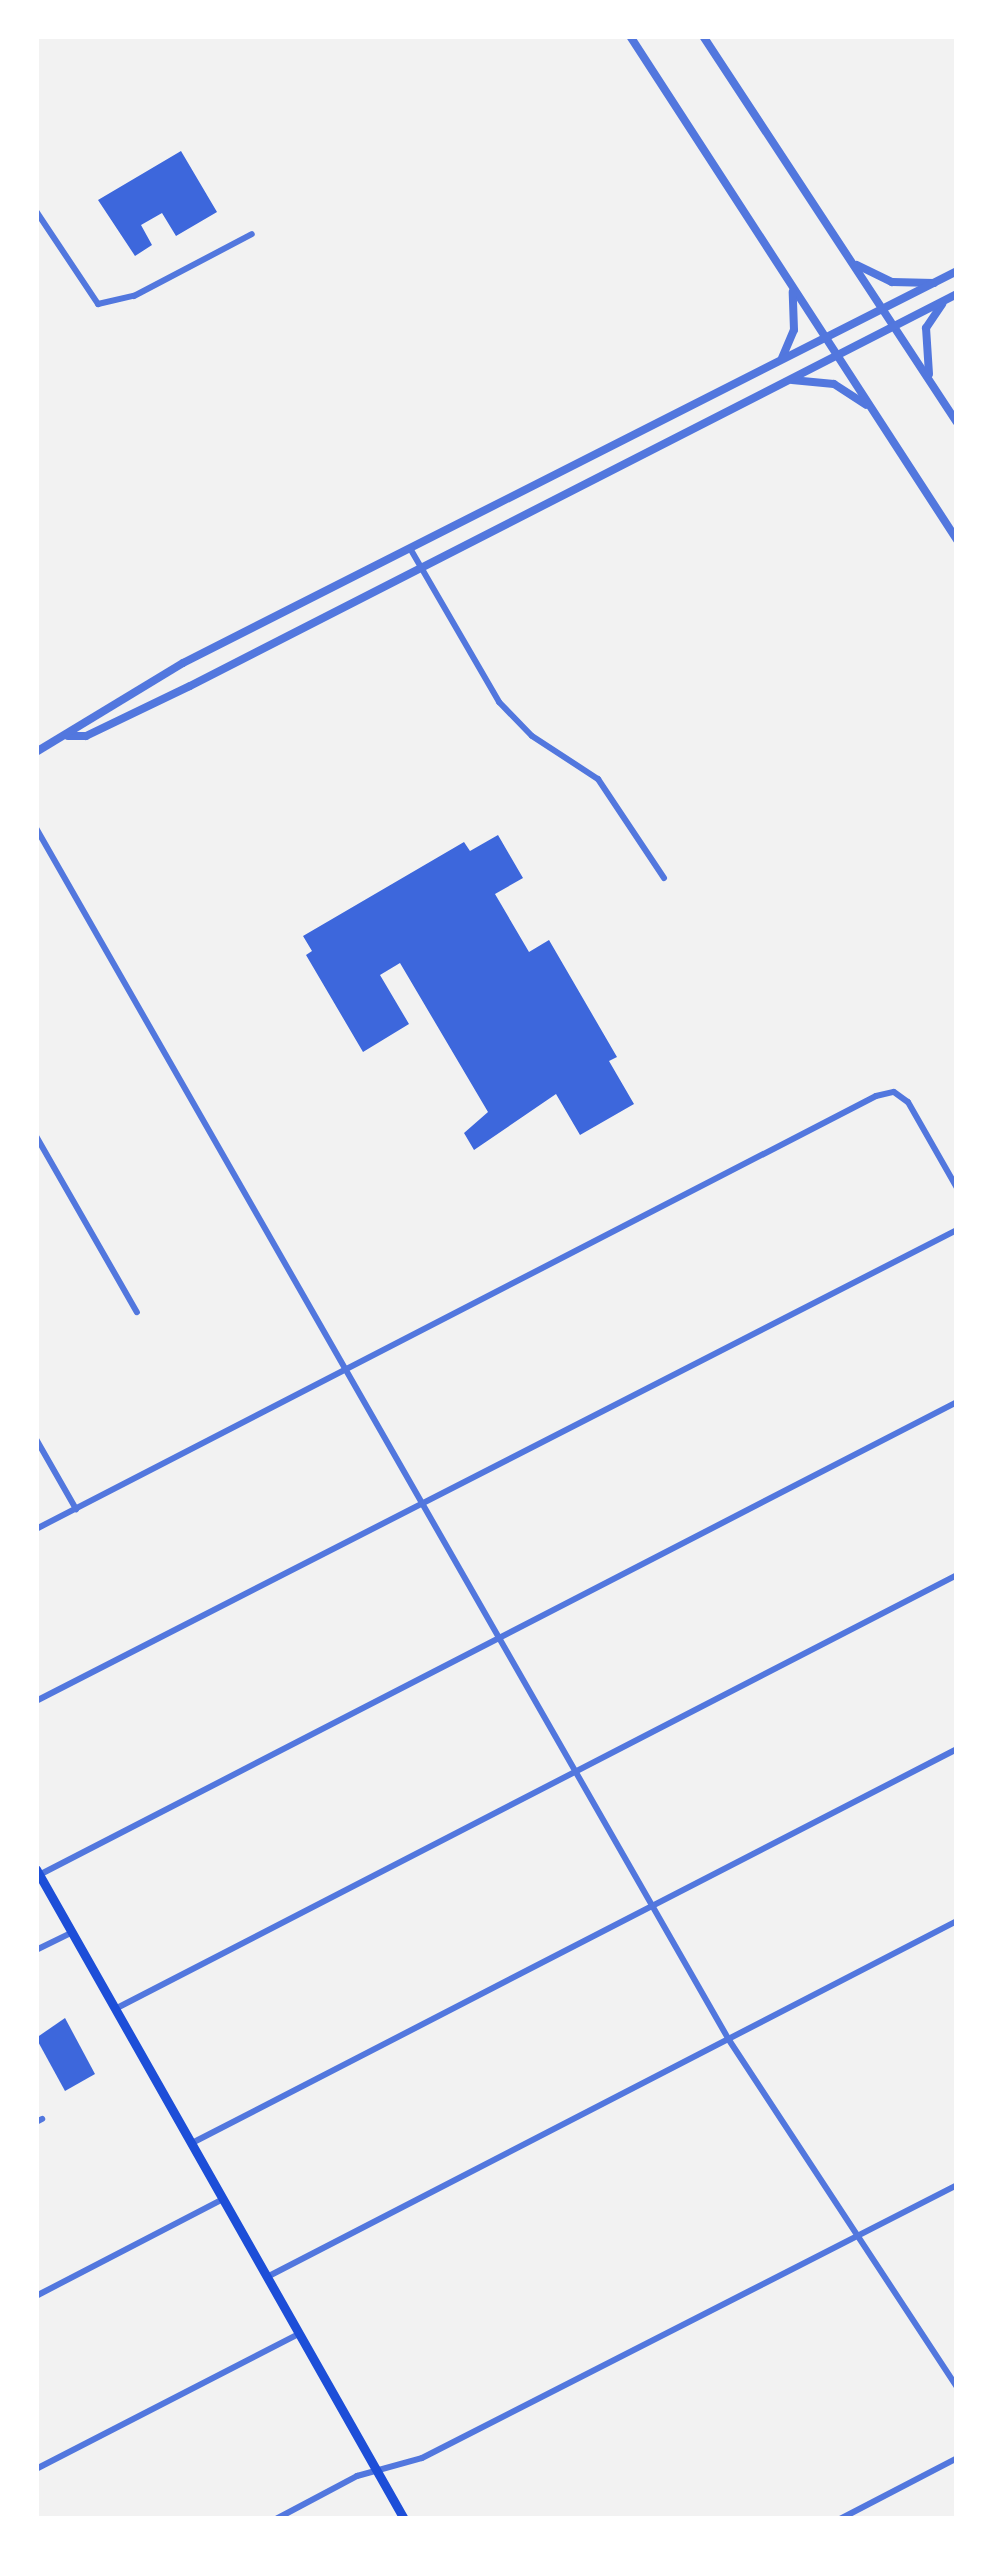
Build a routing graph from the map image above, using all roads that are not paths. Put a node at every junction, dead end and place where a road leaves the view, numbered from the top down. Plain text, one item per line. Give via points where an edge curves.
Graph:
1 (630, 36) edge
2 (643, 36) edge
3 (703, 36) edge
4 (640, 51) junction
5 (36, 211) edge
6 (252, 234) dead end
7 (854, 263) junction
8 (957, 271) edge
9 (935, 283) junction
10 (792, 285) junction
11 (957, 294) edge
12 (945, 300) junction
13 (883, 310) junction
14 (893, 326) junction
15 (827, 338) junction
16 (838, 353) junction
17 (780, 362) junction
18 (790, 380) junction
19 (931, 381) junction
20 (873, 410) junction
21 (957, 422) edge
22 (957, 539) edge
23 (411, 550) junction
24 (422, 569) junction
25 (66, 736) junction
26 (36, 752) edge
27 (36, 828) edge
28 (664, 878) dead end
29 (36, 1136) edge
30 (957, 1188) edge
31 (957, 1230) edge
32 (137, 1312) dead end
33 (346, 1367) junction
34 (957, 1402) edge
35 (36, 1439) edge
36 (423, 1502) junction
37 (76, 1508) junction
38 (36, 1529) edge
39 (957, 1575) edge
40 (502, 1636) junction
41 (36, 1701) edge
42 (957, 1749) edge
43 (576, 1770) junction
44 (38, 1872) edge
45 (652, 1905) junction
46 (957, 1922) edge
47 (71, 1933) junction
48 (36, 1951) edge
49 (115, 2009) junction
50 (729, 2040) junction
51 (192, 2143) junction
52 (957, 2185) edge
53 (223, 2199) junction
54 (855, 2236) junction
55 (267, 2277) junction
56 (36, 2296) edge
57 (299, 2334) junction
58 (957, 2387) edge
59 (957, 2458) edge
60 (36, 2469) edge
61 (379, 2474) junction
62 (276, 2519) edge
63 (404, 2519) edge
64 (840, 2519) edge

1 - 4 street
2 - 4 street
3 - 7 street
4 - 10 street
5 - 6 street via 98,304 134,296
7 - 9 street via 892,282
7 - 13 street
8 - 9 street
9 - 13 street
10 - 15 street
10 - 17 street via 794,330
11 - 12 street
12 - 14 street
12 - 19 street via 924,340
13 - 14 street
13 - 15 street
14 - 16 street
14 - 19 street
15 - 16 street
15 - 17 street
16 - 18 street
16 - 20 street
17 - 23 street
18 - 20 street via 834,384
18 - 24 street
19 - 21 street
20 - 22 street
23 - 24 street
23 - 25 street via 95,709
24 - 25 street via 118,722
24 - 28 street via 499,702 532,736 598,779
25 - 26 street
27 - 33 street
29 - 32 street
30 - 33 street via 895,1092
31 - 36 street
33 - 36 street
33 - 37 street
34 - 40 street
35 - 37 street
36 - 40 street
36 - 41 street
37 - 38 street
39 - 43 street
40 - 43 street
40 - 44 street
42 - 45 street
43 - 45 street
43 - 49 street
44 - 47 main road
45 - 50 street
45 - 51 street
46 - 50 street
47 - 48 street
47 - 49 main road
49 - 51 main road
50 - 54 street
50 - 55 street
51 - 53 main road
52 - 54 street
53 - 55 main road
53 - 56 street
54 - 58 street
54 - 61 street
55 - 57 main road
57 - 60 street
57 - 61 main road
59 - 64 street
61 - 62 street via 357,2476
61 - 63 main road

